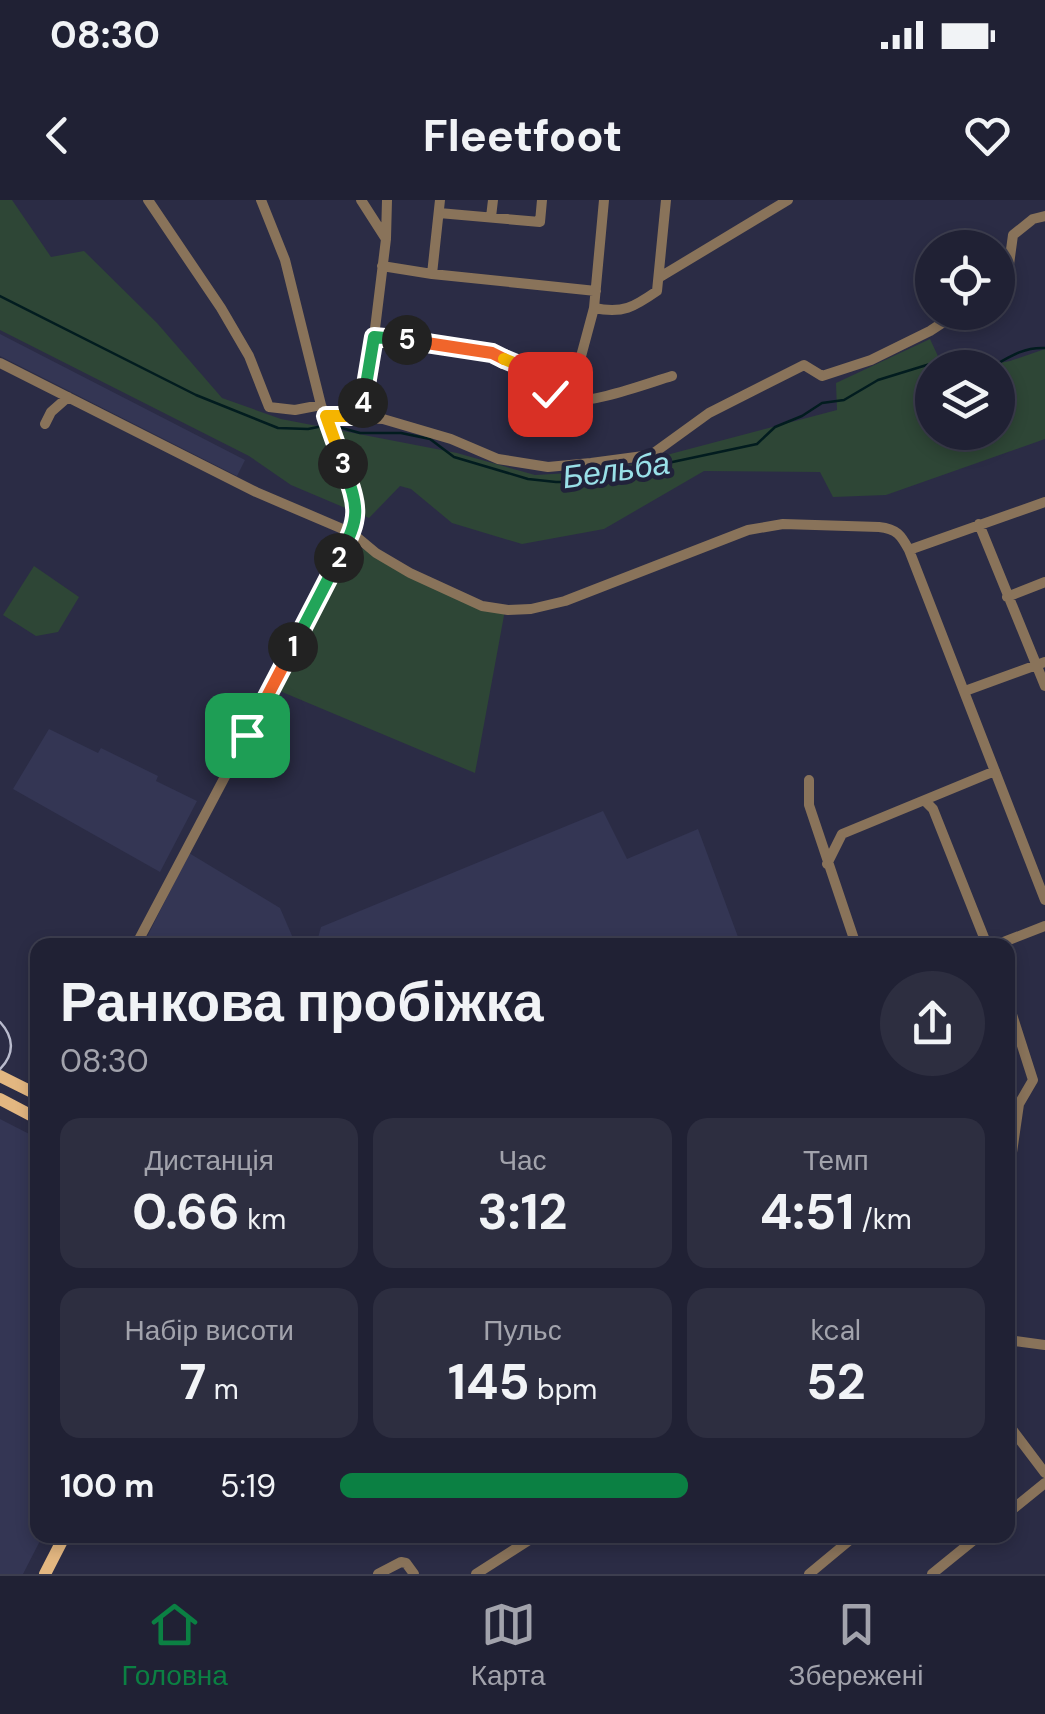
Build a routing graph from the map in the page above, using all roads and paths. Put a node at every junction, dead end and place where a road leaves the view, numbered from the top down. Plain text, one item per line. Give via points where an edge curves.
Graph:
1 (148, 200) edge
2 (262, 200) edge
3 (361, 200) edge
4 (387, 200) edge
5 (440, 200) edge
6 (493, 200) edge
7 (542, 200) edge
8 (604, 200) edge
9 (666, 200) edge
10 (788, 200) edge
11 (439, 214) junction
12 (1045, 216) edge
13 (492, 218) junction
14 (1015, 233) edge
15 (386, 239) junction
16 (382, 266) junction
17 (432, 274) junction
18 (659, 282) junction
19 (596, 291) junction
20 (594, 308) junction
21 (932, 330) edge
22 (374, 337) junction
23 (0, 362) edge
24 (672, 376) dead end
25 (68, 397) junction
26 (569, 401) junction
27 (361, 416) junction
28 (327, 418) junction
29 (45, 424) dead end
30 (1045, 502) edge
31 (979, 524) junction
32 (352, 533) junction
33 (909, 550) junction
34 (1045, 582) edge
35 (1008, 597) junction
36 (1041, 664) edge
37 (1045, 686) edge
38 (965, 691) junction
39 (995, 771) junction
40 (809, 780) dead end
41 (924, 801) junction
42 (827, 864) junction
43 (1045, 900) edge
44 (1045, 926) edge
45 (140, 938) edge
46 (853, 938) edge
47 (984, 938) edge
48 (1014, 938) edge
49 (1015, 1024) edge
50 (0, 1076) edge
51 (30, 1091) edge
52 (0, 1099) edge
53 (30, 1115) edge
54 (1015, 1127) edge
55 (1015, 1341) edge
56 (1045, 1346) edge
57 (1015, 1433) edge
58 (1045, 1472) edge
59 (1045, 1483) edge
60 (1015, 1507) edge
61 (61, 1543) edge
62 (524, 1543) edge
63 (847, 1543) edge
64 (970, 1543) edge
65 (45, 1574) edge
66 (378, 1574) edge
67 (414, 1574) edge
68 (476, 1574) edge
69 (810, 1574) edge
70 (932, 1574) edge

1 - 28 street via 240,340 269,407
2 - 28 street
3 - 15 street
4 - 15 street
5 - 11 street
6 - 13 street
7 - 13 street via 540,222
8 - 19 street
9 - 18 street
10 - 18 street
11 - 13 street
11 - 17 street
12 - 14 street
15 - 16 street
16 - 17 street
16 - 22 street
17 - 19 street
18 - 20 street via 654,294 628,309
19 - 20 street
20 - 26 street
21 - 27 street via 822,376 804,365 708,413 652,455 548,467 498,459 451,439
22 - 26 street via 492,353
22 - 27 street
23 - 25 street
24 - 26 street
25 - 29 street
25 - 32 street
27 - 28 street
28 - 32 street via 354,496
30 - 31 street
31 - 33 street
31 - 35 street
32 - 33 street via 410,573 482,606 508,610 564,601 767,526 889,528
32 - 45 street
33 - 38 street
34 - 35 street
35 - 36 street
36 - 37 street
36 - 38 street
38 - 39 street
39 - 41 street
39 - 43 street
40 - 42 street via 808,804
41 - 42 street via 842,834
41 - 47 street via 933,808
42 - 46 street
44 - 48 street
49 - 54 street via 1033,1080 1018,1104
50 - 51 main road
52 - 53 main road
55 - 56 street
57 - 58 street
59 - 60 street
61 - 65 main road
62 - 68 street
63 - 69 street
64 - 70 street
66 - 67 street via 401,1562

